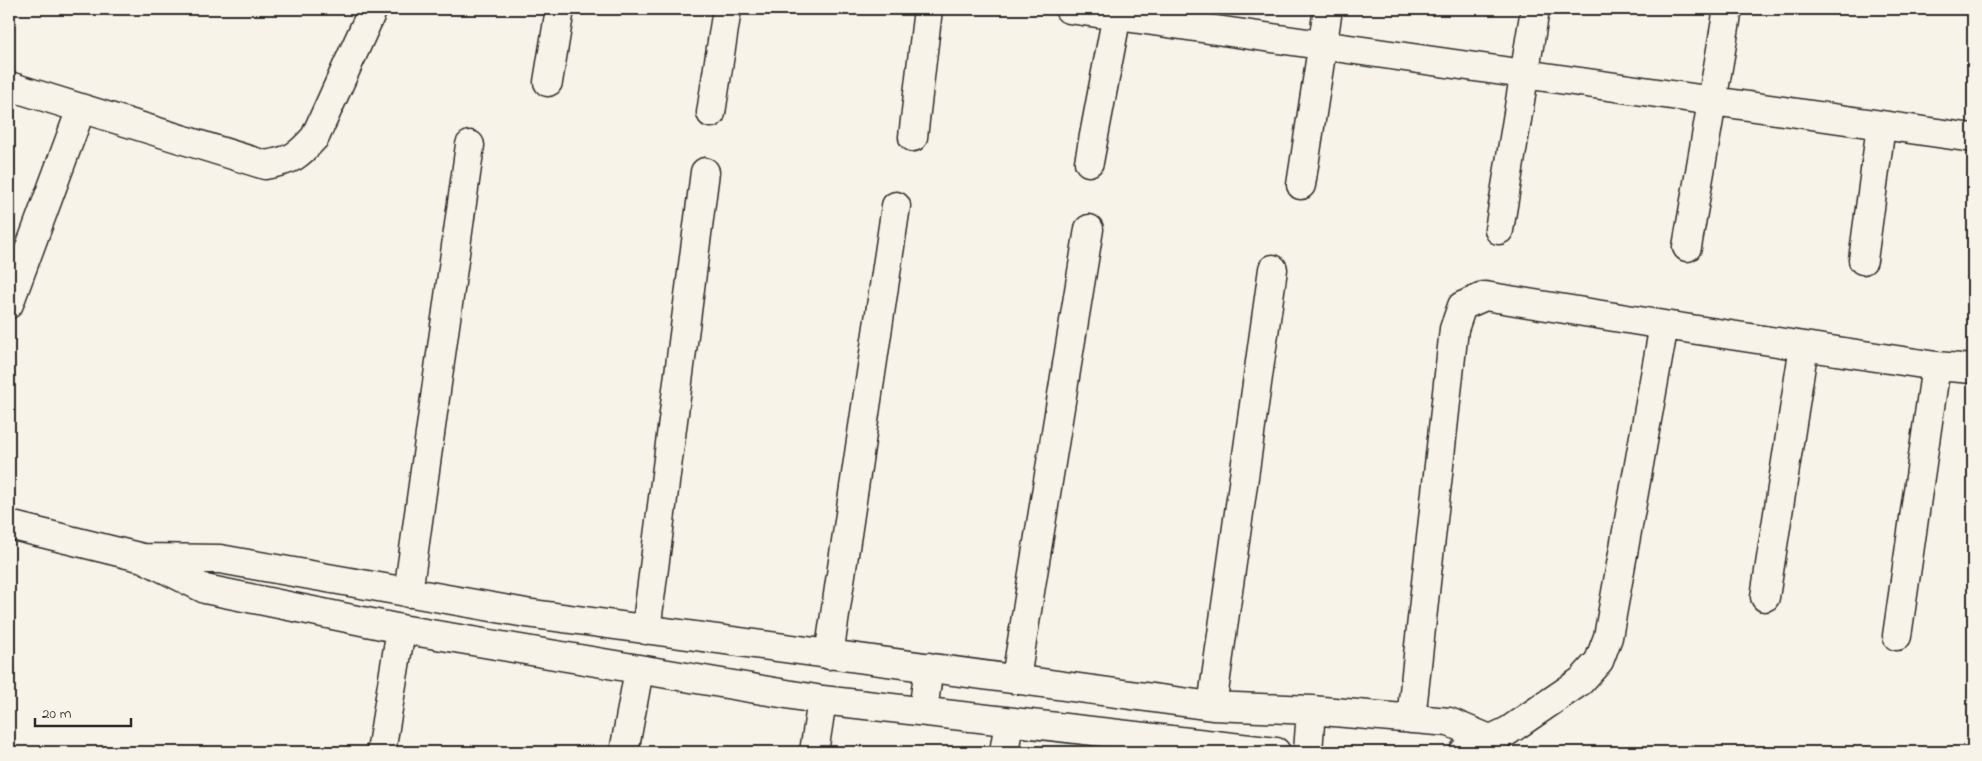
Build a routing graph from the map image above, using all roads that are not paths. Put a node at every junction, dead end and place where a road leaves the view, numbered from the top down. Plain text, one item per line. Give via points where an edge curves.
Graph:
1 (373, 9) edge
2 (560, 9) edge
3 (727, 9) edge
4 (928, 9) edge
5 (1069, 9) edge
6 (1328, 9) edge
7 (1535, 9) edge
8 (1728, 9) edge
9 (1117, 12) edge
10 (1323, 45) junction
11 (1524, 74) junction
12 (548, 82) dead end
13 (9, 86) edge
14 (1713, 100) junction
15 (81, 109) junction
16 (711, 113) dead end
17 (1881, 126) junction
18 (913, 137) dead end
19 (1973, 138) edge
20 (470, 145) dead end
21 (1089, 162) dead end
22 (705, 172) dead end
23 (1301, 185) dead end
24 (896, 206) dead end
25 (1089, 229) dead end
26 (1499, 230) dead end
27 (1687, 247) dead end
28 (1863, 260) dead end
29 (1274, 269) dead end
30 (9, 304) edge
31 (1664, 325) junction
32 (1804, 346) junction
33 (1936, 366) junction
34 (1973, 369) edge
35 (9, 525) edge
36 (143, 558) junction
37 (408, 593) junction
38 (1765, 597) dead end
39 (526, 613) junction
40 (401, 630) junction
41 (646, 630) junction
42 (1897, 636) dead end
43 (520, 649) junction
44 (829, 655) junction
45 (929, 667) junction
46 (639, 670) junction
47 (1016, 678) junction
48 (822, 700) junction
49 (1212, 706) junction
50 (1311, 710) junction
51 (922, 711) junction
52 (1411, 719) junction
53 (1009, 722) junction
54 (1492, 740) junction
55 (381, 752) edge
56 (624, 752) edge
57 (814, 752) edge
58 (1004, 752) edge
59 (1276, 752) edge
60 (1308, 752) edge
61 (1464, 752) edge

1 - 15 street via 315,137 287,161 266,164
2 - 12 street
3 - 16 street
4 - 18 street
5 - 9 street
6 - 10 street
7 - 11 street
8 - 14 street
9 - 10 street
9 - 21 street
10 - 11 street
10 - 23 street
11 - 14 street
11 - 26 street
13 - 15 street
14 - 17 street
14 - 27 street
15 - 30 street
17 - 19 street
17 - 28 street
20 - 37 street
22 - 41 street
24 - 44 street
25 - 47 street
29 - 49 street
31 - 32 street
31 - 52 street via 1485,296 1462,306 1454,329
31 - 54 street via 1608,637 1599,661 1581,682
32 - 33 street
32 - 38 street
33 - 34 street
33 - 42 street
35 - 36 street
36 - 37 street via 220,559
36 - 40 street via 205,589
37 - 39 street
39 - 41 street
39 - 43 street
40 - 43 street
40 - 55 street
41 - 44 street
43 - 46 street
44 - 45 street
45 - 47 street
45 - 51 street
46 - 48 street
46 - 56 street
47 - 49 street
48 - 51 street
48 - 57 street
49 - 50 street
50 - 52 street
50 - 60 street
51 - 53 street
52 - 54 street via 1449,722
53 - 58 street
53 - 59 street
54 - 61 street

